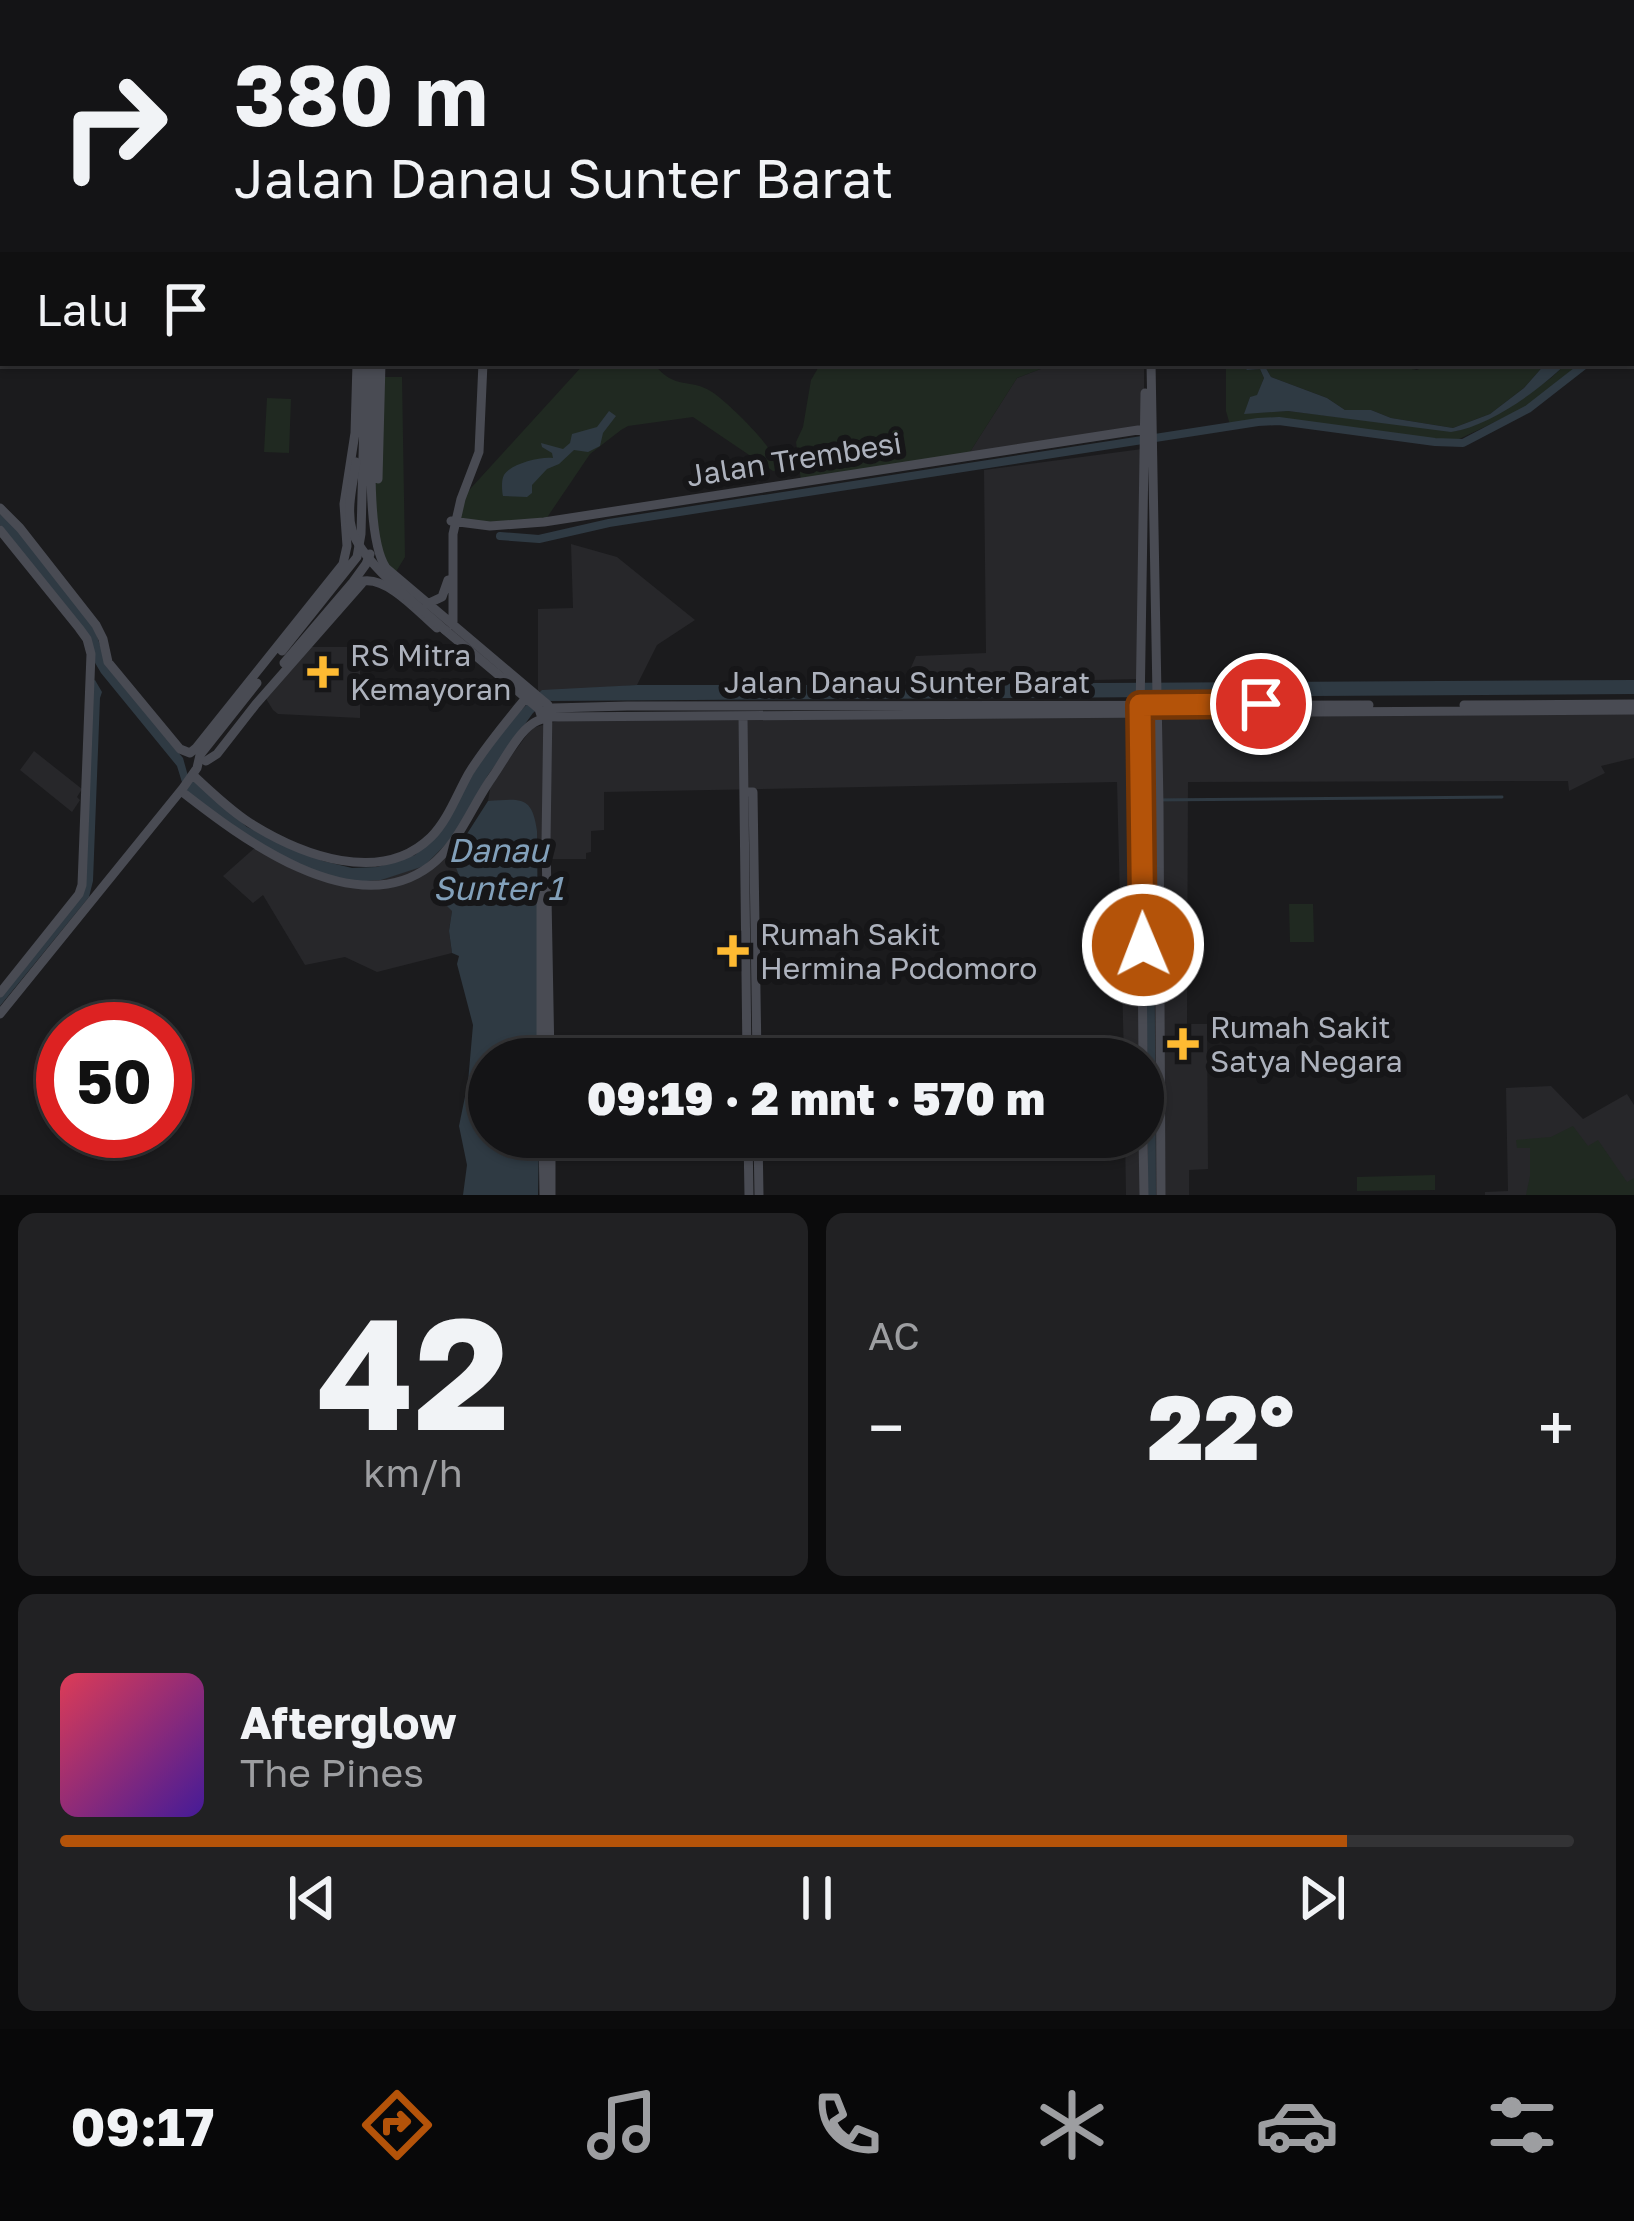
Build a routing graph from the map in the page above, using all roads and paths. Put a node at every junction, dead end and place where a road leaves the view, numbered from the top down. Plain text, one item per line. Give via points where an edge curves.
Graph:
1 (361, 366) edge
2 (361, 366) edge
3 (378, 366) edge
4 (483, 366) edge
5 (1148, 366) edge
6 (364, 419) junction
7 (1148, 430) junction
8 (355, 433) junction
9 (1147, 445) junction
10 (356, 458) junction
11 (0, 508) edge
12 (453, 521) junction
13 (373, 528) junction
14 (0, 530) edge
15 (348, 563) junction
16 (394, 575) junction
17 (361, 577) junction
18 (386, 587) junction
19 (346, 594) junction
20 (427, 604) junction
21 (321, 610) junction
22 (449, 628) junction
23 (299, 637) junction
24 (455, 639) junction
25 (528, 697) junction
26 (249, 699) junction
27 (1149, 707) junction
28 (1634, 707) edge
29 (543, 713) junction
30 (743, 716) junction
31 (192, 777) junction
32 (749, 799) junction
33 (86, 896) junction
34 (1151, 983) junction
35 (0, 993) edge
36 (0, 1014) edge
37 (545, 1038) edge
38 (747, 1038) edge
39 (756, 1038) edge
40 (1145, 1038) edge
41 (547, 1158) edge
42 (748, 1158) edge
43 (758, 1158) edge
44 (1143, 1158) edge
45 (548, 1195) edge
46 (749, 1195) edge
47 (759, 1195) edge
48 (1144, 1195) edge
49 (1162, 1195) edge

1 - 6 main road
2 - 8 main road
3 - 13 main road
4 - 12 main road via 479,442
5 - 7 main road
6 - 10 main road
6 - 15 main road via 361,545
7 - 9 main road
7 - 12 main road, Jalan Trembesi via 544,522
8 - 10 main road
8 - 15 main road via 344,504
9 - 27 main road via 1156,679
9 - 27 main road via 1140,681
10 - 22 main road, bridge via 356,540
11 - 26 main road via 96,625 108,662 180,749 196,748
12 - 20 main road via 448,586
12 - 22 main road
13 - 16 main road
13 - 17 main road
14 - 33 main road via 90,650
15 - 17 main road
15 - 21 main road
15 - 23 main road
16 - 18 main road
16 - 20 main road
17 - 18 main road
17 - 19 main road
18 - 24 main road
19 - 21 main road
19 - 23 main road
20 - 22 main road
21 - 23 main road
22 - 24 main road
22 - 25 main road
23 - 26 main road
24 - 25 main road
25 - 29 main road
25 - 31 main road via 435,833 386,860 338,860 279,838
26 - 31 main road
26 - 31 main road via 217,754
27 - 28 main road, Jalan Danau Sunter Barat
27 - 29 main road, Jalan Danau Sunter Barat
27 - 30 main road, Jalan Danau Sunter Barat
27 - 34 main road via 1142,799
27 - 34 main road via 1159,800
29 - 30 main road, Jalan Danau Sunter Barat
29 - 31 main road via 451,845 428,868 381,884 317,875 245,840
29 - 37 main road
30 - 32 main road
31 - 33 main road
32 - 38 main road
32 - 39 main road
33 - 35 main road
33 - 36 main road
34 - 40 main road
34 - 49 main road
41 - 45 main road
42 - 46 main road
43 - 47 main road
44 - 48 main road

